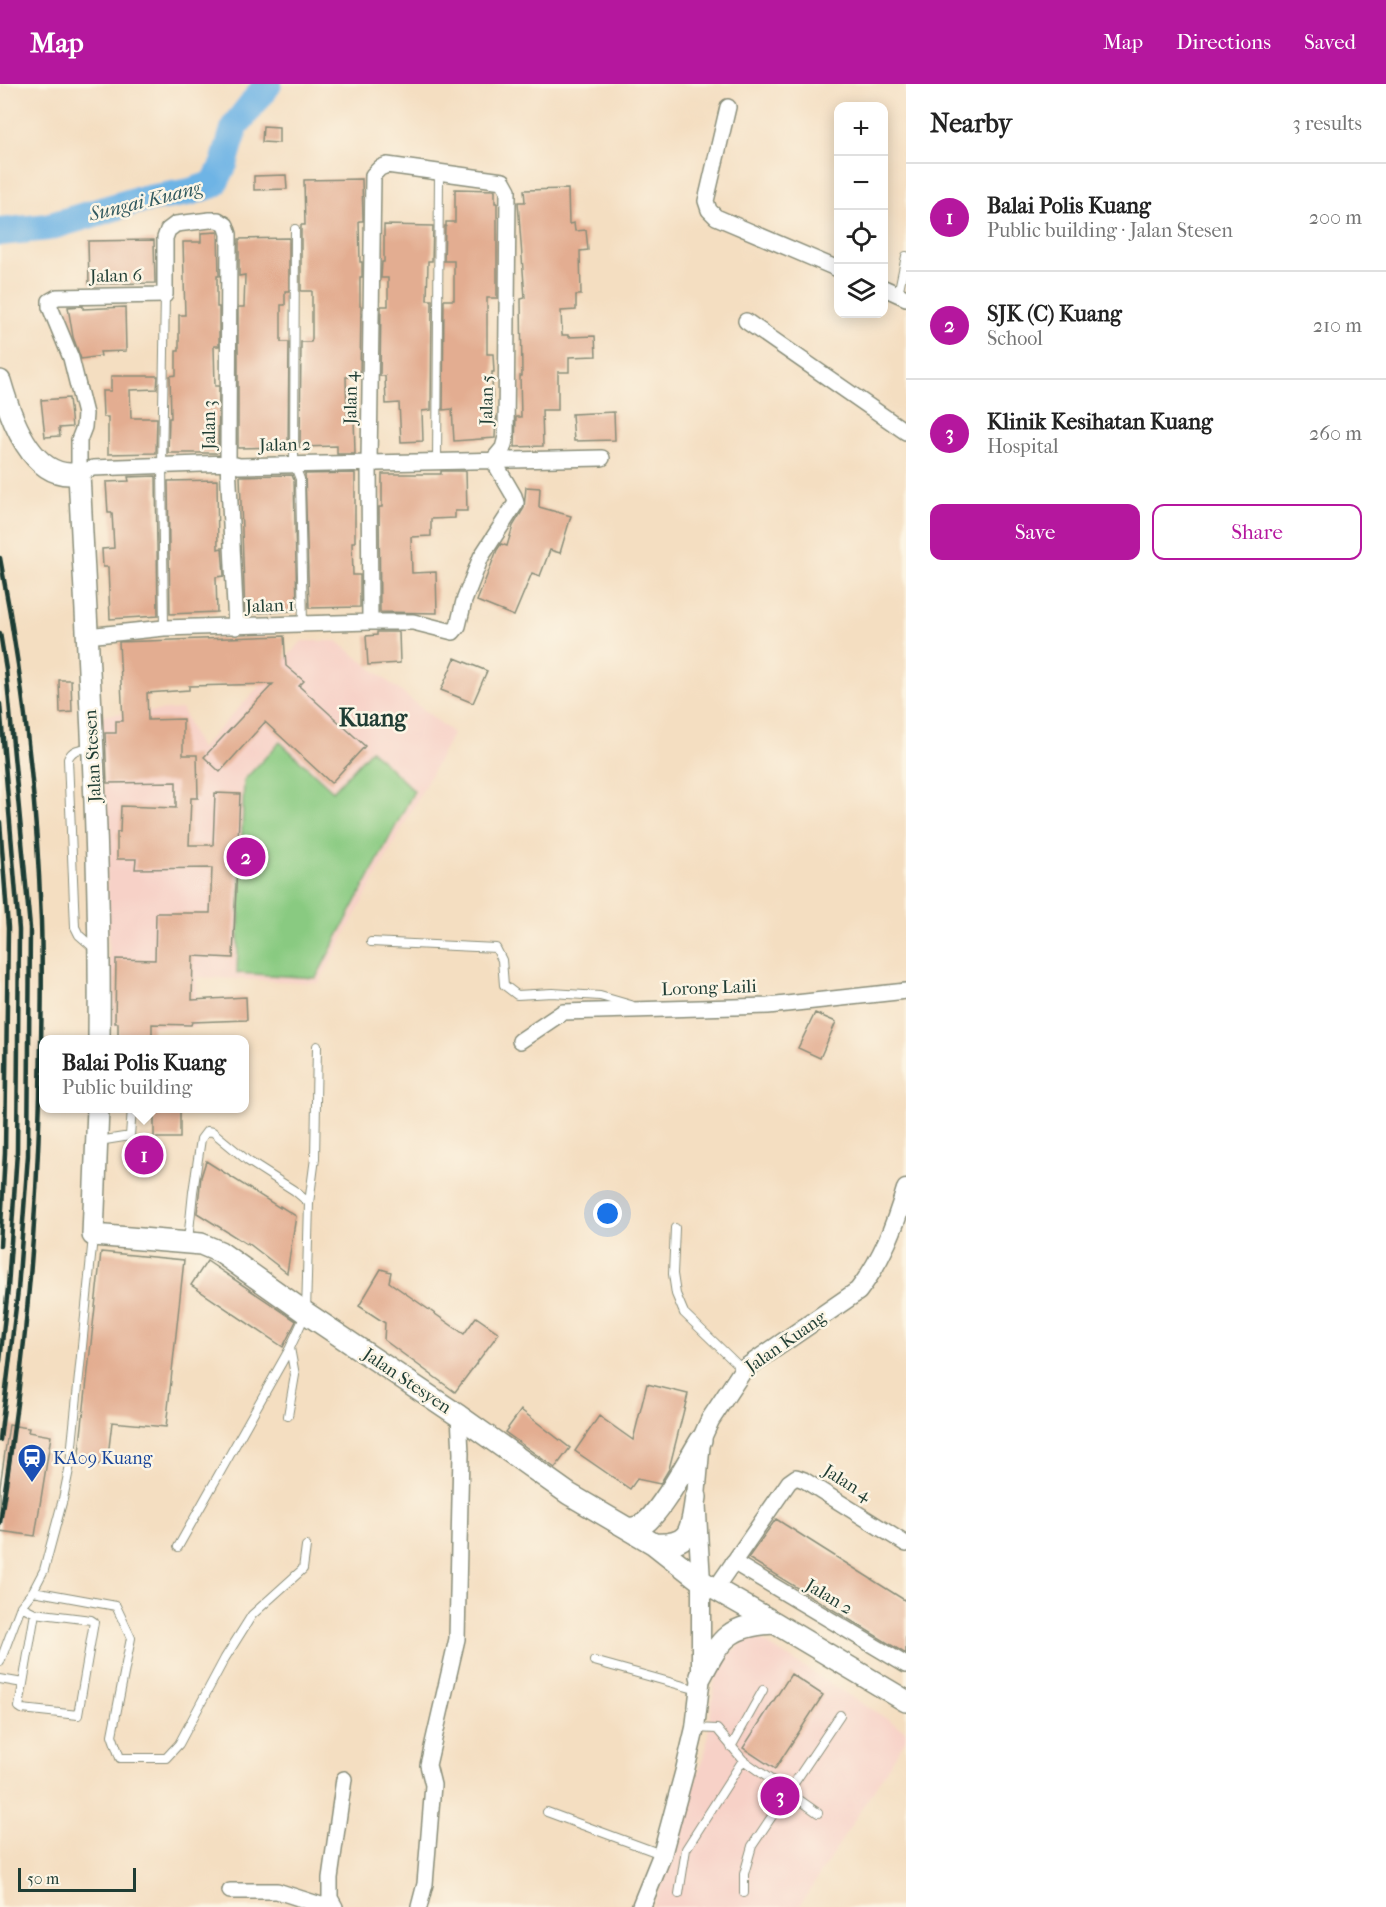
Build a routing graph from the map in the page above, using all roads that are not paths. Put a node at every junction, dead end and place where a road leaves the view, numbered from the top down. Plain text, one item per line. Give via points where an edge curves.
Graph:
1 (728, 107) dead end
2 (439, 173) junction
3 (226, 225) joint
4 (295, 229) dead end
5 (906, 256) edge
6 (834, 266) edge
7 (896, 293) edge
8 (165, 295) junction
9 (746, 321) dead end
10 (0, 381) edge
11 (906, 432) edge
12 (602, 458) dead end
13 (493, 460) junction
14 (437, 461) junction
15 (228, 463) junction
16 (369, 463) junction
17 (294, 464) junction
18 (162, 465) junction
19 (79, 473) junction
20 (370, 622) junction
21 (303, 625) junction
22 (236, 627) junction
23 (164, 628) junction
24 (87, 636) junction
25 (371, 942) dead end
26 (906, 991) edge
27 (644, 1009) junction
28 (99, 1035) edge
29 (520, 1041) dead end
30 (317, 1046) dead end
31 (98, 1113) edge
32 (132, 1113) edge
33 (97, 1141) junction
34 (906, 1189) edge
35 (309, 1203) junction
36 (675, 1228) dead end
37 (93, 1235) junction
38 (188, 1243) junction
39 (306, 1313) junction
40 (290, 1348) junction
41 (743, 1370) junction
42 (288, 1416) dead end
43 (459, 1416) junction
44 (701, 1440) junction
45 (696, 1497) junction
46 (629, 1529) junction
47 (654, 1544) junction
48 (906, 1544) edge
49 (306, 1546) dead end
50 (178, 1547) dead end
51 (733, 1562) junction
52 (708, 1585) junction
53 (33, 1591) junction
54 (21, 1606) junction
55 (35, 1613) junction
56 (775, 1623) junction
57 (594, 1661) dead end
58 (0, 1662) edge
59 (906, 1665) edge
60 (0, 1679) edge
61 (23, 1683) junction
62 (700, 1683) junction
63 (763, 1690) dead end
64 (906, 1701) edge
65 (840, 1715) dead end
66 (694, 1728) junction
67 (731, 1748) junction
68 (743, 1760) junction
69 (344, 1779) dead end
70 (789, 1792) junction
71 (547, 1812) dead end
72 (818, 1814) dead end
73 (662, 1855) junction
74 (230, 1891) dead end
75 (744, 1893) dead end
76 (679, 1894) dead end
77 (327, 1907) edge
78 (335, 1907) edge
79 (419, 1907) edge
80 (640, 1907) edge

1 - 6 street via 706,201 709,210 716,217
2 - 13 street, Jalan 5 via 503,181 508,190 506,437
2 - 14 lane
2 - 16 street, Jalan 4 via 387,165 373,175
3 - 8 street, Jalan 6 via 210,220 176,224 168,230
3 - 15 street, Jalan 3
4 - 17 lane
5 - 7 lane
8 - 18 lane
8 - 19 street, Jalan 6 via 57,297 50,301 86,414 79,440
9 - 11 street
10 - 19 main road via 31,453 62,475
12 - 13 street, Jalan 2
13 - 14 street, Jalan 2
13 - 20 street, Jalan 1 via 516,502 481,557 458,626 453,632 413,622
14 - 16 street, Jalan 2
15 - 17 street, Jalan 2
15 - 18 street, Jalan 2
15 - 22 street, Jalan 3
16 - 17 street, Jalan 2
16 - 20 street, Jalan 4
17 - 21 lane via 300,479
18 - 19 street, Jalan 2 via 93,468
18 - 23 lane
19 - 24 main road, Jalan Stesen
20 - 21 street, Jalan 1
21 - 22 street, Jalan 1
22 - 23 street, Jalan 1
23 - 24 street, Jalan 1
24 - 28 main road, Jalan Stesen via 98,856
25 - 27 lane via 496,948 502,960 504,985 517,995 600,996
26 - 27 street, Lorong Laili via 768,1006
27 - 29 street, Lorong Laili via 563,1012
30 - 35 lane via 315,1158
31 - 33 main road
32 - 33 lane via 130,1136
33 - 37 main road
34 - 41 street, Jalan Kuang via 888,1243 858,1290
35 - 38 lane via 207,1131 201,1139
35 - 39 lane
36 - 41 lane via 673,1274 684,1313
37 - 38 main road, Jalan Stesyen
37 - 53 lane via 70,1465 44,1570
38 - 39 main road, Jalan Stesyen via 220,1252
39 - 40 lane
39 - 43 main road, Jalan Stesyen
40 - 42 lane via 295,1376
40 - 50 lane
41 - 44 street, Jalan Kuang
43 - 46 main road, Jalan Stesyen via 569,1494
43 - 79 street via 457,1639 428,1765 433,1785 425,1884
44 - 45 street, Jalan Kuang
44 - 46 main road via 649,1520
45 - 47 main road via 690,1530 685,1536 675,1543
45 - 52 street, Jalan Kuang
46 - 47 main road, Jalan Stesyen
47 - 52 main road, Jalan Stesyen
48 - 51 street, Jalan 4 via 796,1478 789,1482
49 - 53 lane via 303,1569 252,1615 179,1744 166,1758 120,1758 112,1735 131,1638 116,1606
51 - 52 street
51 - 59 street, Jalan 2
52 - 56 main road, Jalan Stesyen
52 - 62 street, Jalan Kuang
53 - 54 lane
54 - 55 lane
54 - 58 lane
55 - 61 lane
55 - 61 lane via 94,1622 78,1715 22,1709 19,1703
56 - 62 main road via 748,1625 731,1634 716,1648
56 - 64 main road, Jalan Stesyen
57 - 62 lane
60 - 61 lane
62 - 66 street, Jalan Kuang
63 - 67 lane
65 - 70 lane
66 - 67 lane via 717,1729
66 - 73 street, Jalan Kuang
67 - 68 lane
68 - 70 lane
68 - 76 lane via 686,1849
69 - 78 street via 330,1878 330,1898
70 - 72 lane
70 - 75 lane via 752,1846 744,1874
71 - 73 lane
73 - 80 street, Jalan Kuang
74 - 77 street via 277,1891

